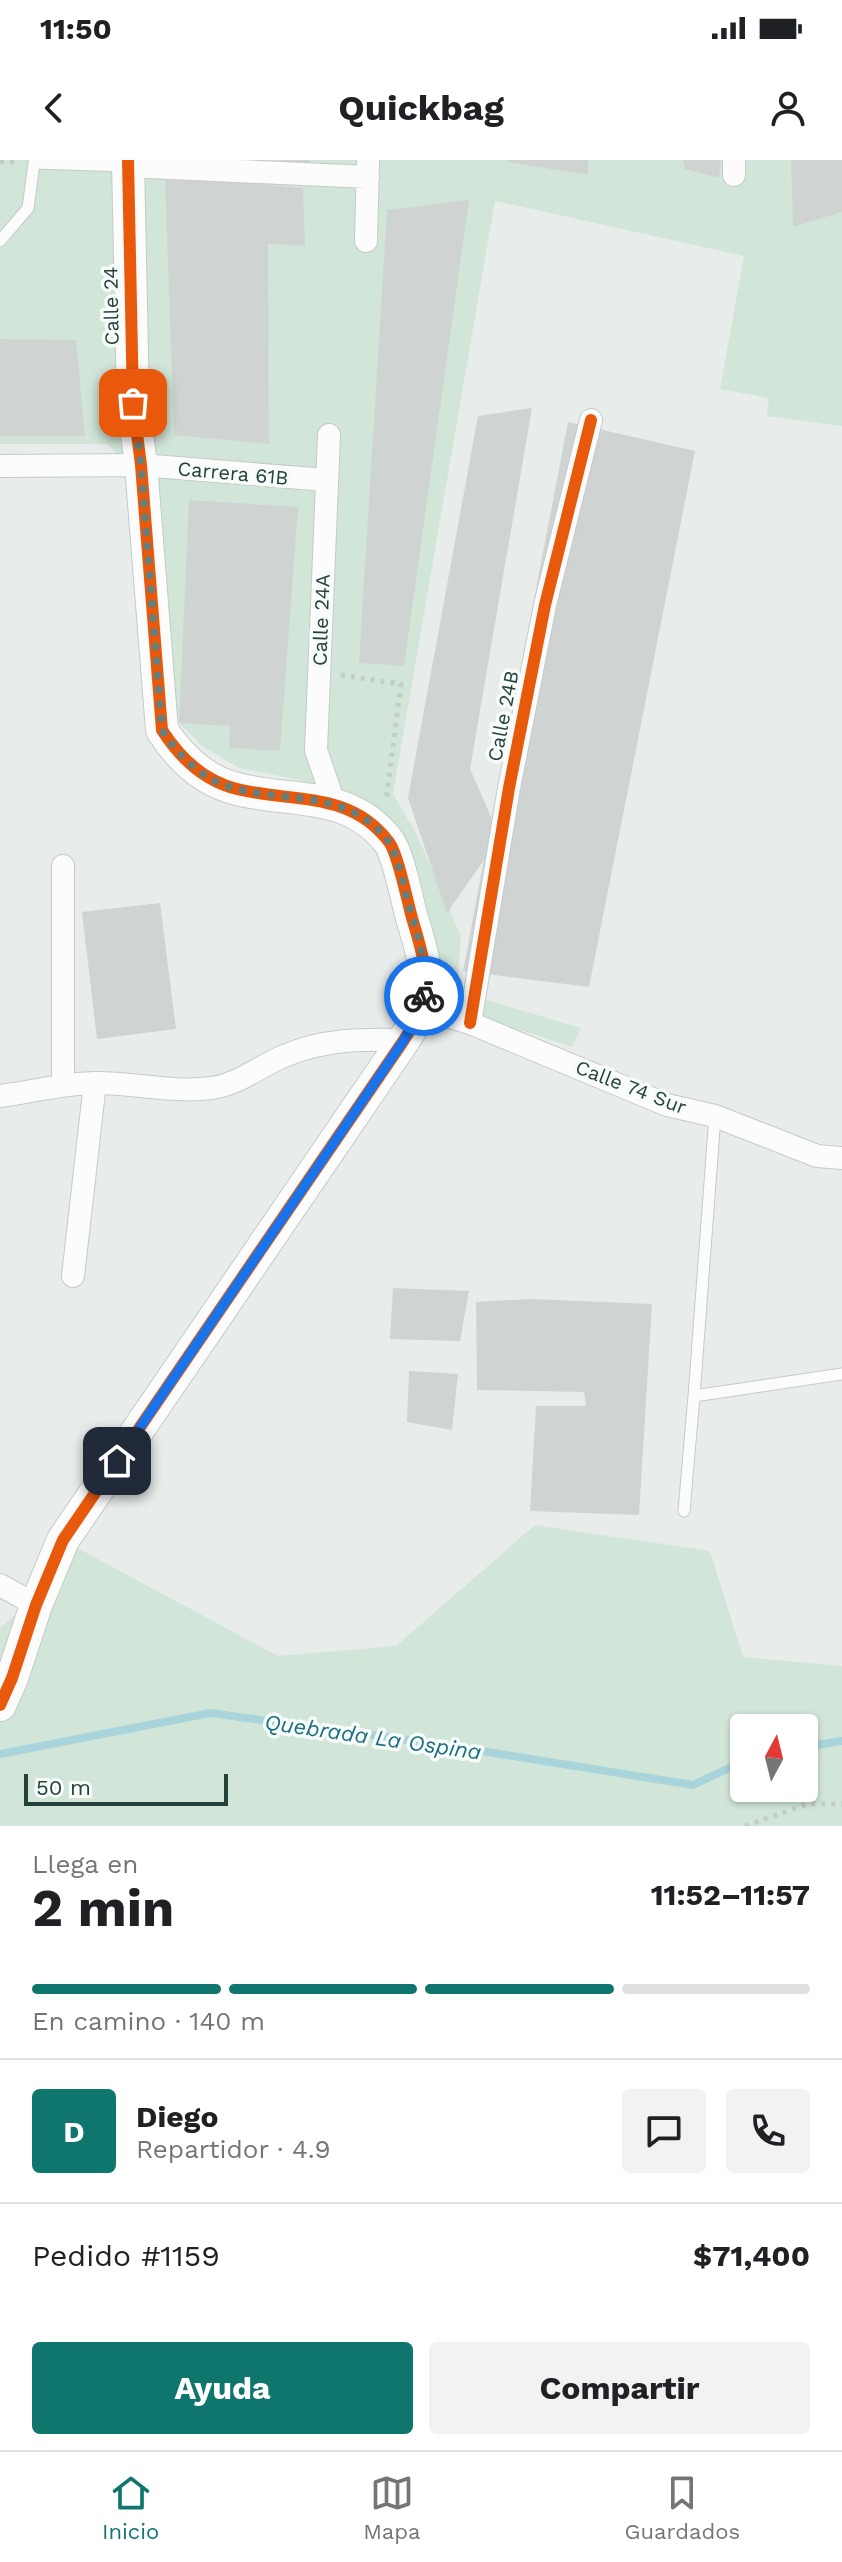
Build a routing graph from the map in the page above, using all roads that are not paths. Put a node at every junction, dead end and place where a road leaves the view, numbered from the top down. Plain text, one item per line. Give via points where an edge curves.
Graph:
1 (33, 162) edge
2 (128, 163) edge
3 (368, 168) edge
4 (0, 241) edge
5 (366, 241) dead end
6 (591, 420) dead end
7 (329, 435) dead end
8 (141, 465) junction
9 (0, 466) edge
10 (326, 480) junction
11 (334, 803) junction
12 (63, 866) dead end
13 (422, 1008) junction
14 (470, 1023) junction
15 (404, 1040) junction
16 (95, 1083) junction
17 (63, 1085) junction
18 (0, 1096) edge
19 (715, 1116) junction
20 (842, 1158) edge
21 (73, 1276) dead end
22 (842, 1374) edge
23 (694, 1396) junction
24 (684, 1511) dead end
25 (0, 1585) edge
26 (36, 1605) junction
27 (6, 1692) edge

1 - 2 lane
1 - 4 lane via 28,208
2 - 3 street
2 - 8 street, Calle 24 via 133,403
3 - 5 street
6 - 14 street, Calle 24B via 545,605
7 - 10 street, Calle 24A
8 - 9 street, Carrera 61B
8 - 10 street, Carrera 61B
8 - 11 street, Calle 24 via 162,730 177,754 198,771 235,789
10 - 11 street, Calle 24A via 316,750
11 - 13 street, Calle 24 via 366,818 391,844 422,953
12 - 17 street
13 - 14 street, Calle 74 Sur
13 - 15 street
14 - 19 street, Calle 74 Sur via 667,1105
15 - 16 street via 339,1039 312,1045 215,1088
15 - 26 street via 63,1540
16 - 17 street
16 - 21 street
17 - 18 street
19 - 20 street, Calle 74 Sur via 817,1156
19 - 23 lane
22 - 23 lane
23 - 24 lane
25 - 26 street
26 - 27 street

